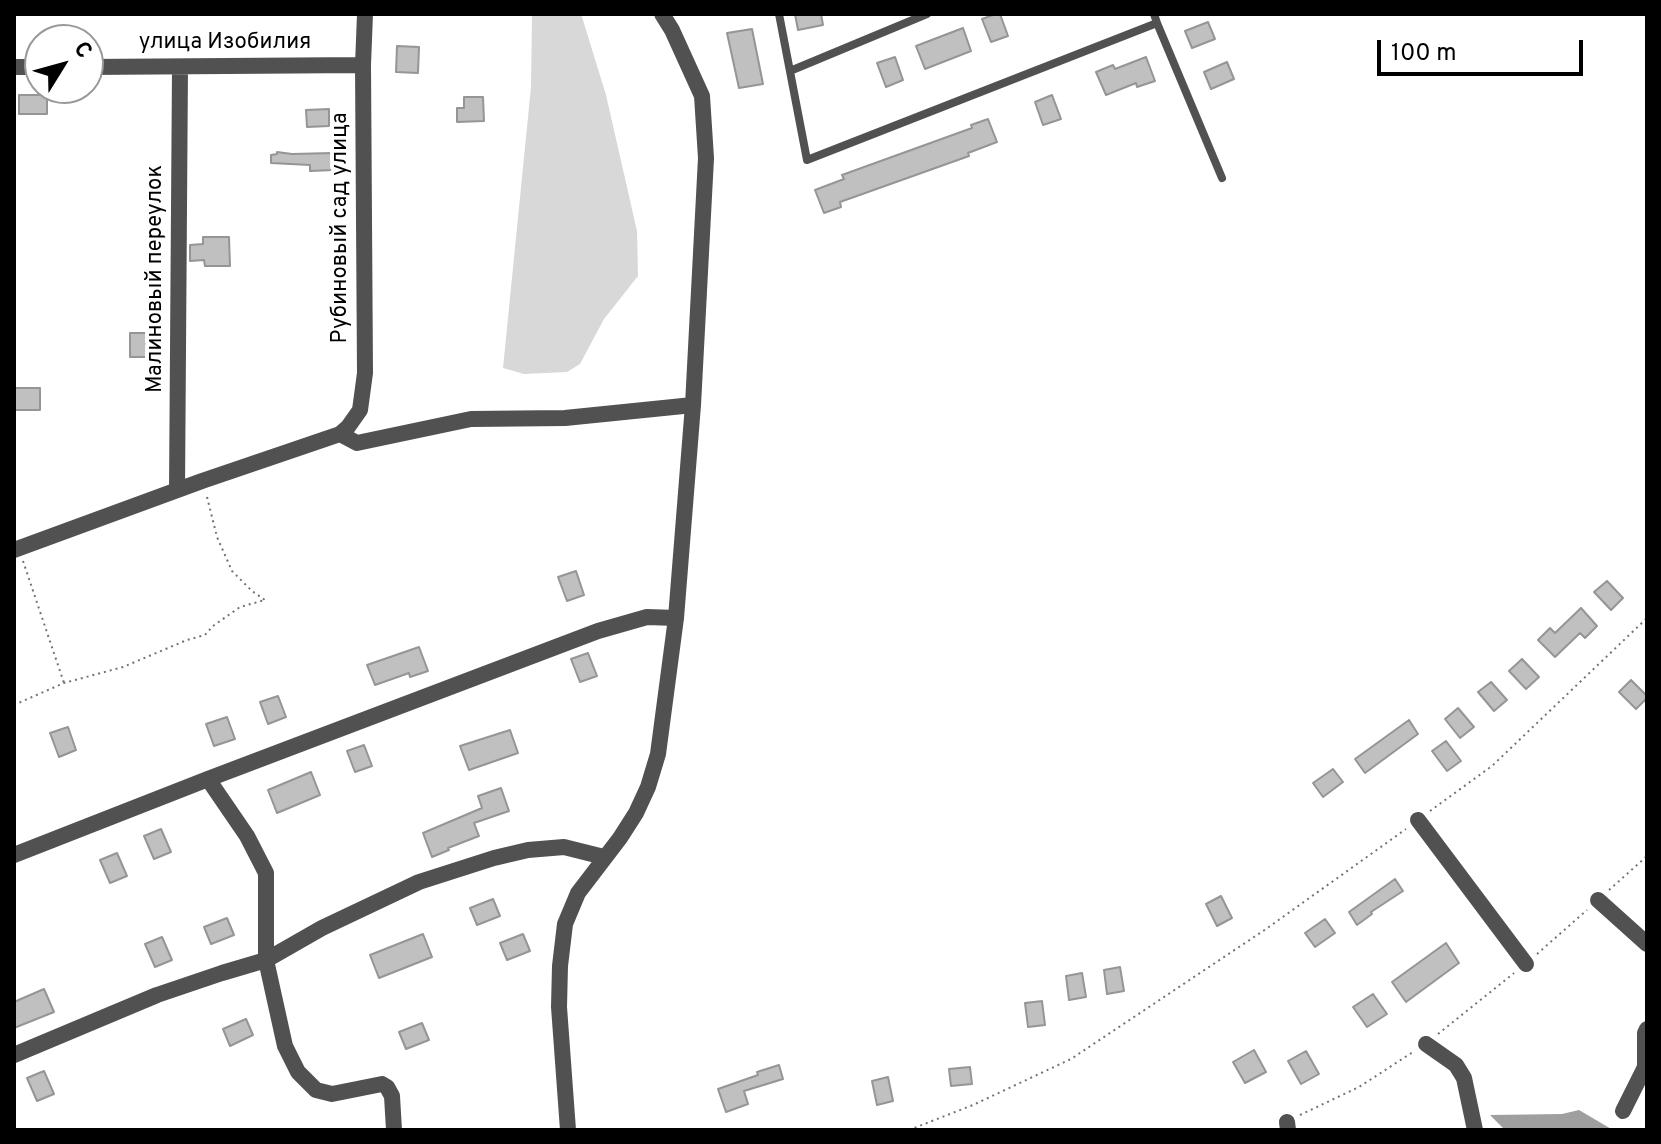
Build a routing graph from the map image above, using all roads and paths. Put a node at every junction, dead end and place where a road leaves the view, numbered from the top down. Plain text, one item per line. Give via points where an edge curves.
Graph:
1 (365, 14) edge
2 (662, 14) edge
3 (779, 14) edge
4 (927, 14) edge
5 (1156, 19) edge
6 (363, 65) junction
7 (104, 67) edge
8 (180, 67) junction
9 (790, 71) junction
10 (1222, 178) dead end
11 (693, 405) junction
12 (340, 434) junction
13 (202, 481) junction
14 (177, 490) junction
15 (16, 549) edge
16 (676, 618) junction
17 (1647, 618) edge
18 (64, 683) junction
19 (14, 705) edge
20 (208, 779) junction
21 (1418, 820) junction
22 (14, 855) edge
23 (1647, 856) edge
24 (604, 857) junction
25 (1598, 900) junction
26 (1647, 944) edge
27 (266, 960) junction
28 (1526, 964) junction
29 (1647, 1029) edge
30 (1426, 1044) junction
31 (14, 1055) edge
32 (1623, 1111) dead end
33 (1288, 1126) edge
34 (394, 1130) edge
35 (568, 1130) edge
36 (909, 1130) edge
37 (1475, 1130) edge

1 - 6 street, Рубиновый сад улица
2 - 11 street via 702,96 706,158
3 - 9 lane
4 - 9 lane
5 - 9 lane via 807,160
5 - 10 lane
6 - 8 street, улица Изобилия
6 - 12 street, Рубиновый сад улица via 365,373 360,410
7 - 8 street, улица Изобилия
8 - 14 street, Малиновый переулок
11 - 12 street via 565,418 471,419 361,443
11 - 16 street
12 - 13 street
13 - 14 street
13 - 18 path via 232,571 265,600 240,607 205,635
14 - 15 street
15 - 18 path
16 - 20 street via 647,617 598,631
16 - 24 street via 658,754 636,813
17 - 21 path via 1492,766
18 - 19 path
20 - 22 street
20 - 27 street via 266,873
21 - 28 street
21 - 36 path via 1071,1059
23 - 25 path
24 - 27 street via 564,847 494,858 419,882
24 - 35 street via 578,893 565,924 559,1007
25 - 26 street
25 - 28 path
27 - 31 street via 157,995
27 - 34 street via 285,1046 298,1072 316,1090 332,1094 387,1087
28 - 30 path
29 - 32 street via 1645,1067
30 - 33 path
30 - 37 street via 1456,1065 1464,1078

